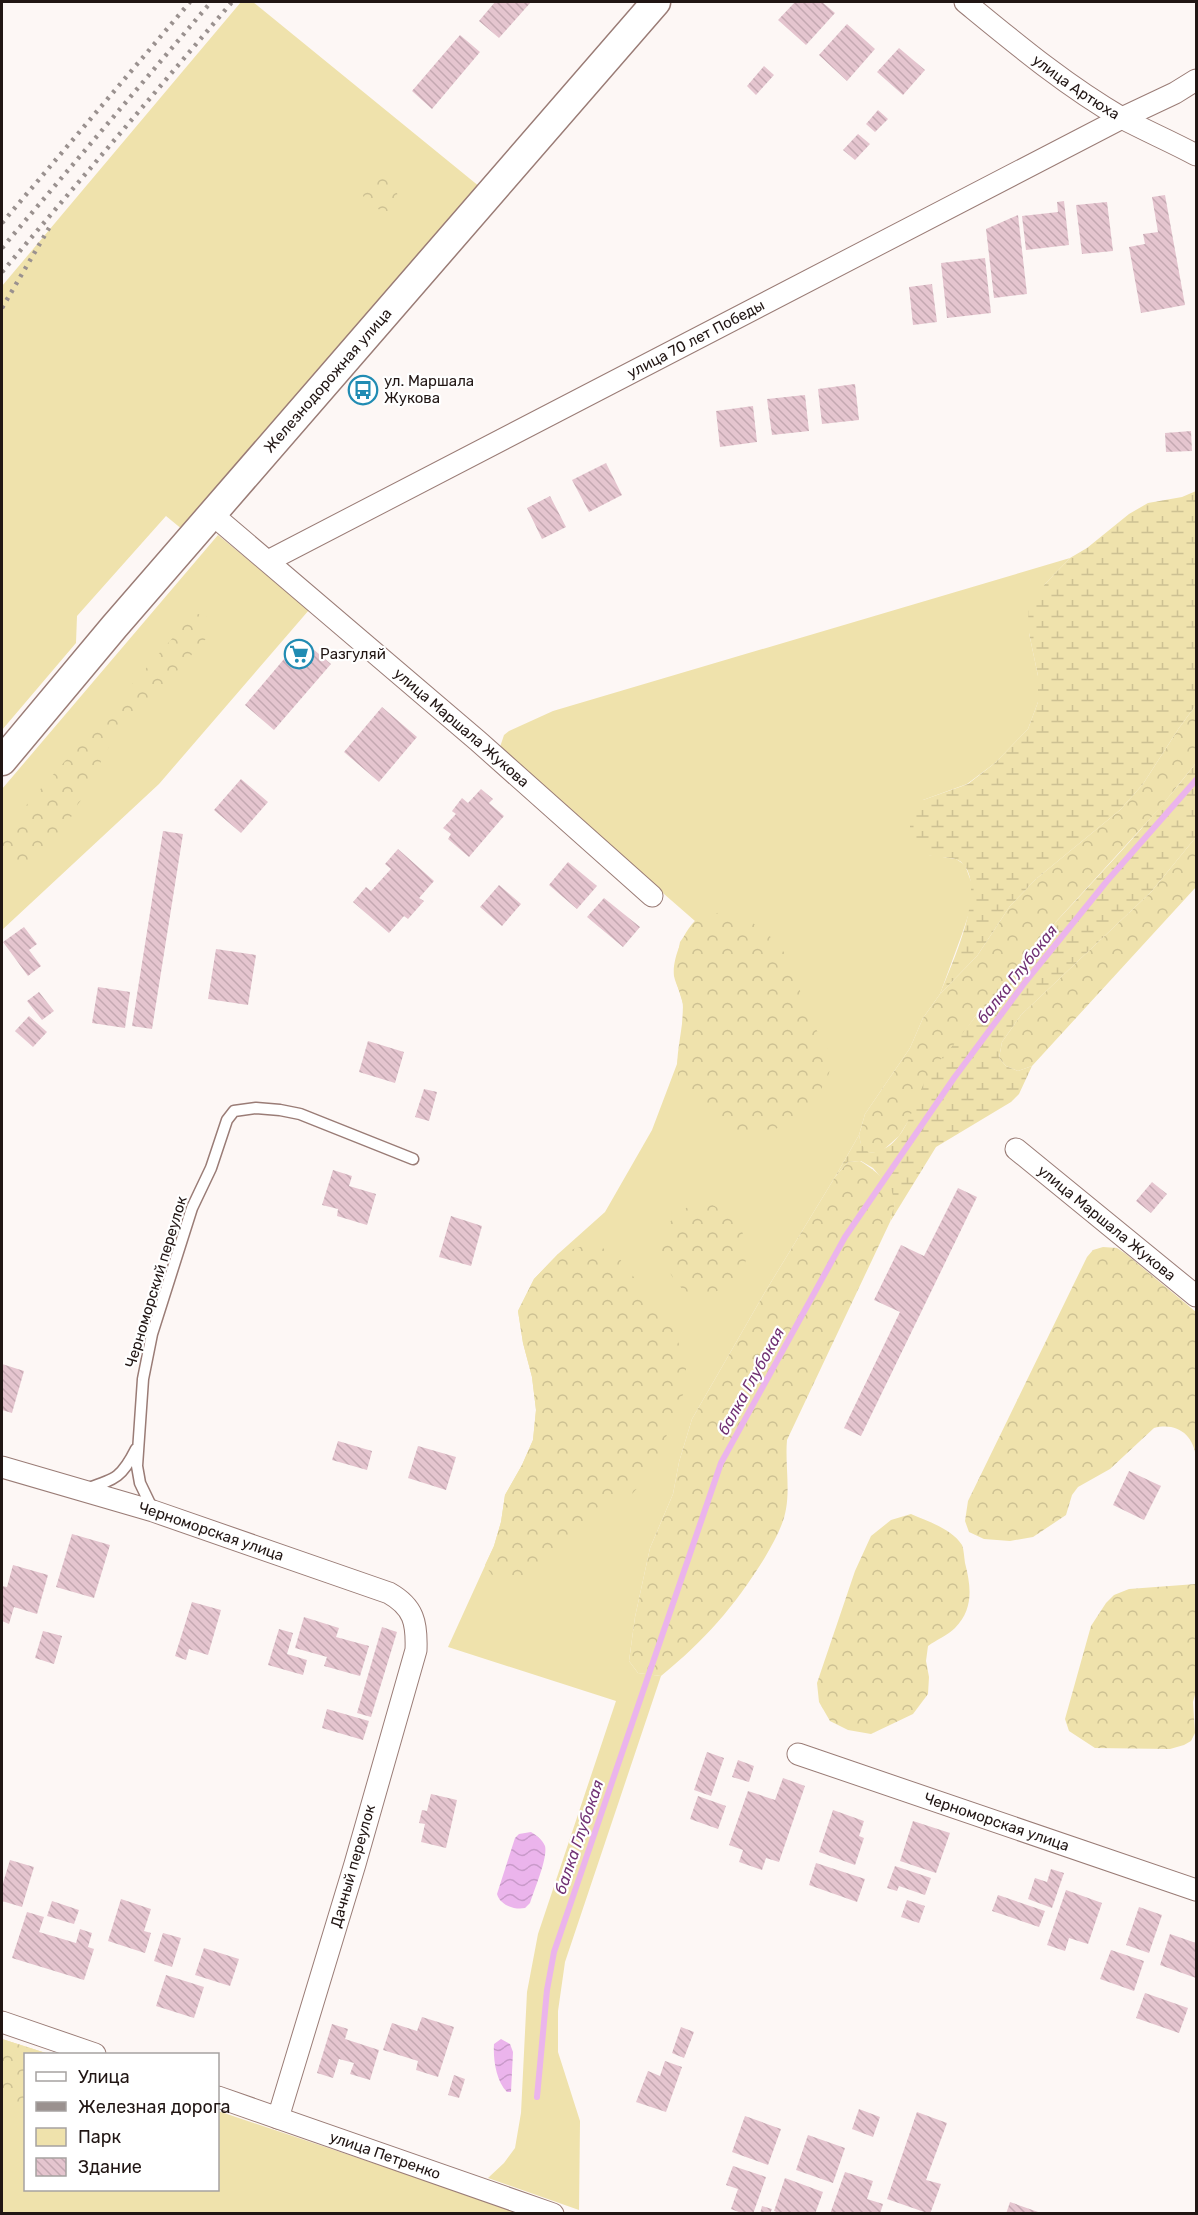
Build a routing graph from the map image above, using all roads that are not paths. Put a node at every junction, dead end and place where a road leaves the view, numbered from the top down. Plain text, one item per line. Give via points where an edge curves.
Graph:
1 (656, 2) edge
2 (965, 2) edge
3 (1197, 80) edge
4 (1122, 118) junction
5 (1197, 155) edge
6 (213, 515) junction
7 (268, 561) junction
8 (2, 761) edge
9 (652, 896) dead end
10 (1016, 1149) dead end
11 (413, 1159) dead end
12 (1197, 1296) edge
13 (138, 1446) junction
14 (2, 1467) edge
15 (84, 1490) junction
16 (153, 1511) junction
17 (411, 1612) joint
18 (798, 1754) dead end
19 (1197, 1890) edge
20 (2, 2022) edge
21 (89, 2053) edge
22 (219, 2097) edge
23 (278, 2118) junction
24 (553, 2214) edge

1 - 6 main road, Железнодорожная улица
2 - 4 street, улица Артюха via 1069,84
3 - 4 street, улица 70 лет Победы
4 - 5 street, улица Артюха
4 - 7 street, улица 70 лет Победы
6 - 7 street, улица Маршала Жукова
6 - 8 main road, Железнодорожная улица
7 - 9 street, улица Маршала Жукова
10 - 12 street, улица Маршала Жукова
11 - 13 lane, Черноморский переулок via 300,1114 256,1108 234,1111 192,1208 152,1334 142,1379
13 - 15 lane via 127,1468 118,1476
13 - 16 lane, Черноморский переулок via 140,1483
14 - 15 street, Черноморская улица
15 - 16 street, Черноморская улица
16 - 17 street, Черноморская улица via 389,1593 403,1601
17 - 23 street, Дачный переулок via 416,1650
18 - 19 street, Черноморская улица
20 - 21 street
22 - 23 street, улица Петренко
23 - 24 street, улица Петренко

